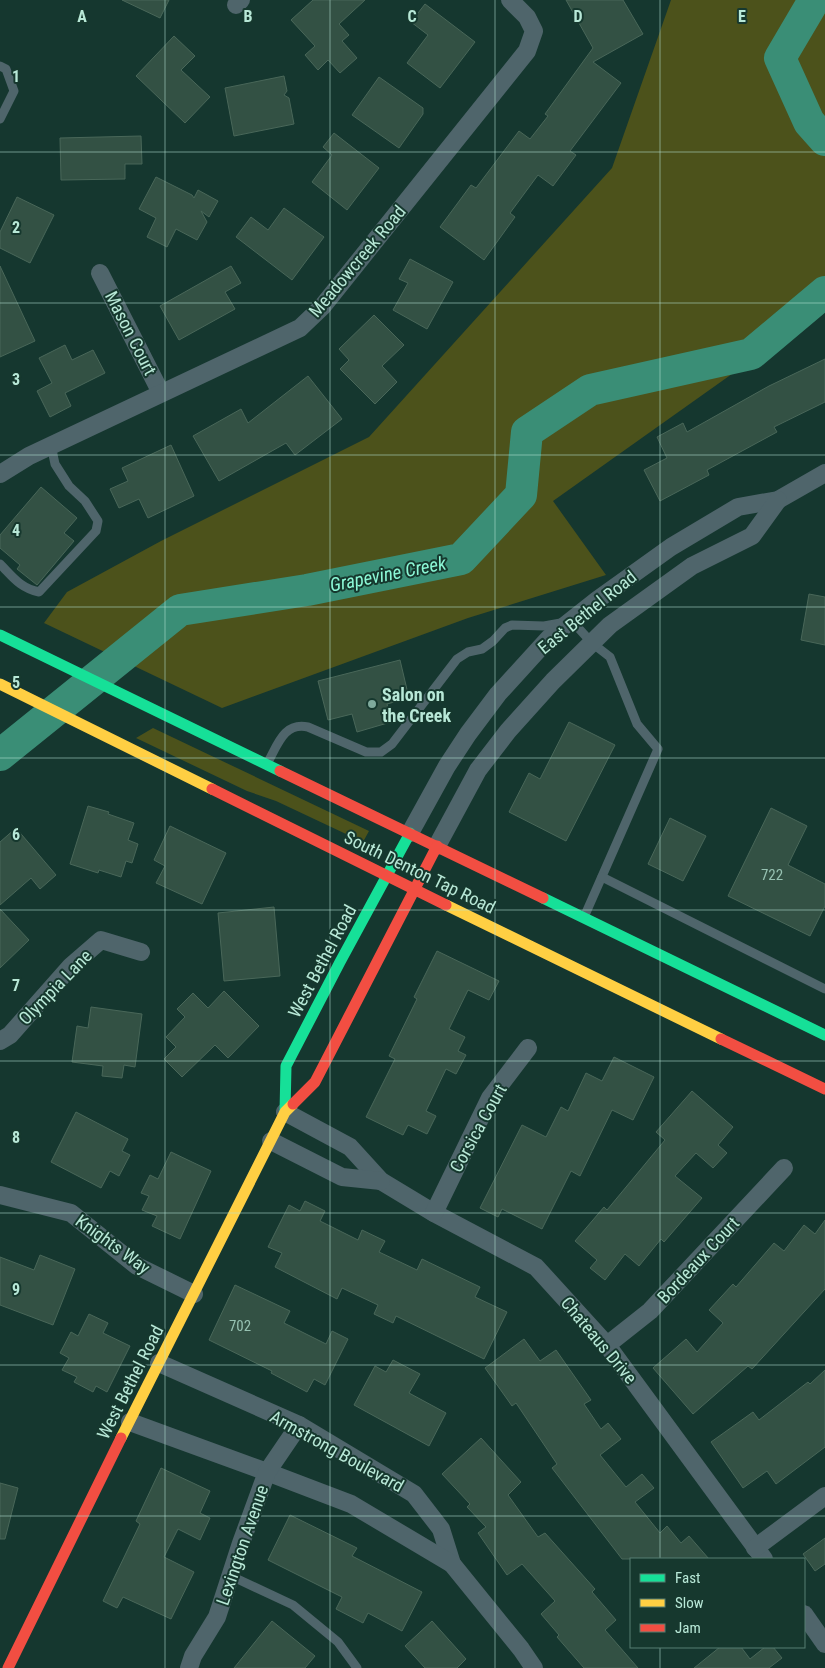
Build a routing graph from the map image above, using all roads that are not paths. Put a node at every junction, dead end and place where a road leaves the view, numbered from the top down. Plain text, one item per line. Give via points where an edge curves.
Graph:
1 (510, 0) edge
2 (0, 66) edge
3 (0, 119) edge
4 (100, 273) dead end
5 (161, 393) junction
6 (51, 445) junction
7 (825, 472) edge
8 (0, 474) edge
9 (778, 500) junction
10 (0, 564) edge
11 (572, 621) junction
12 (0, 635) edge
13 (592, 643) junction
14 (0, 684) edge
15 (267, 763) junction
16 (410, 833) junction
17 (437, 846) junction
18 (387, 876) junction
19 (602, 878) junction
20 (415, 890) junction
21 (584, 918) junction
22 (140, 952) dead end
23 (825, 988) edge
24 (825, 1035) edge
25 (0, 1041) edge
26 (528, 1048) dead end
27 (825, 1088) edge
28 (285, 1112) junction
29 (271, 1141) junction
30 (784, 1168) dead end
31 (381, 1181) junction
32 (0, 1195) edge
33 (434, 1213) junction
34 (194, 1294) junction
35 (607, 1345) junction
36 (159, 1363) junction
37 (130, 1422) junction
38 (299, 1425) junction
39 (267, 1472) junction
40 (825, 1496) edge
41 (759, 1554) edge
42 (452, 1564) junction
43 (231, 1576) junction
44 (805, 1615) edge
45 (825, 1644) edge
46 (8, 1668) edge
47 (189, 1668) edge
48 (357, 1668) edge
49 (534, 1668) edge

1 - 5 street, Meadowcreek Road via 527,17 534,30 527,51 322,307 300,328
2 - 3 lane via 6,69 14,91
4 - 5 street, Mason Court
5 - 6 street, Meadowcreek Road
6 - 8 street, Meadowcreek Road
6 - 10 lane via 55,464 98,521 96,531 39,592 22,586
7 - 9 street, East Bethel Road
9 - 11 street, East Bethel Road via 738,506 670,546
9 - 13 street, East Bethel Road via 752,536 692,566 610,625
11 - 13 lane
11 - 15 lane via 544,626 512,625 482,649 457,659 392,744 381,752 366,752 300,725 288,729
11 - 16 street, East Bethel Road via 549,638 498,694 447,766
12 - 15 main road, South Denton Tap Road
13 - 17 street, East Bethel Road via 553,681 478,770
13 - 19 lane via 610,657 636,724 658,749
14 - 18 main road, South Denton Tap Road
15 - 16 main road, South Denton Tap Road
16 - 17 main road, South Denton Tap Road
16 - 18 main road, West Bethel Road
17 - 20 main road, West Bethel Road
17 - 21 main road, South Denton Tap Road
18 - 20 main road, South Denton Tap Road
18 - 28 main road, West Bethel Road via 286,1066
19 - 21 lane
19 - 23 lane
20 - 27 main road, South Denton Tap Road
20 - 28 main road, West Bethel Road via 315,1082
21 - 24 main road, South Denton Tap Road
22 - 25 street, Olympia Lane via 101,940 70,966 10,1035
26 - 33 street, Corsica Court via 490,1098
28 - 29 main road, West Bethel Road
28 - 31 street, Chateaus Drive via 350,1147
29 - 31 street, Chateaus Drive via 342,1177
29 - 34 main road, West Bethel Road
30 - 35 street, Bordeaux Court via 650,1311
31 - 33 street, Chateaus Drive
32 - 34 street, Knights Way via 71,1213 137,1266
33 - 35 street, Chateaus Drive via 536,1267
34 - 36 main road, West Bethel Road
35 - 41 street, Chateaus Drive
36 - 37 main road, West Bethel Road
36 - 38 street, Armstrong Boulevard
37 - 39 street, Armstrong Boulevard
37 - 46 main road, West Bethel Road
38 - 39 street, Lexington Avenue
38 - 42 street, Armstrong Boulevard via 414,1494 442,1529
39 - 42 street, Armstrong Boulevard via 351,1504
39 - 43 street, Lexington Avenue
40 - 41 street
42 - 49 street, Armstrong Boulevard
43 - 47 street, Lexington Avenue via 217,1617
43 - 48 lane via 293,1605 338,1642
44 - 45 street

